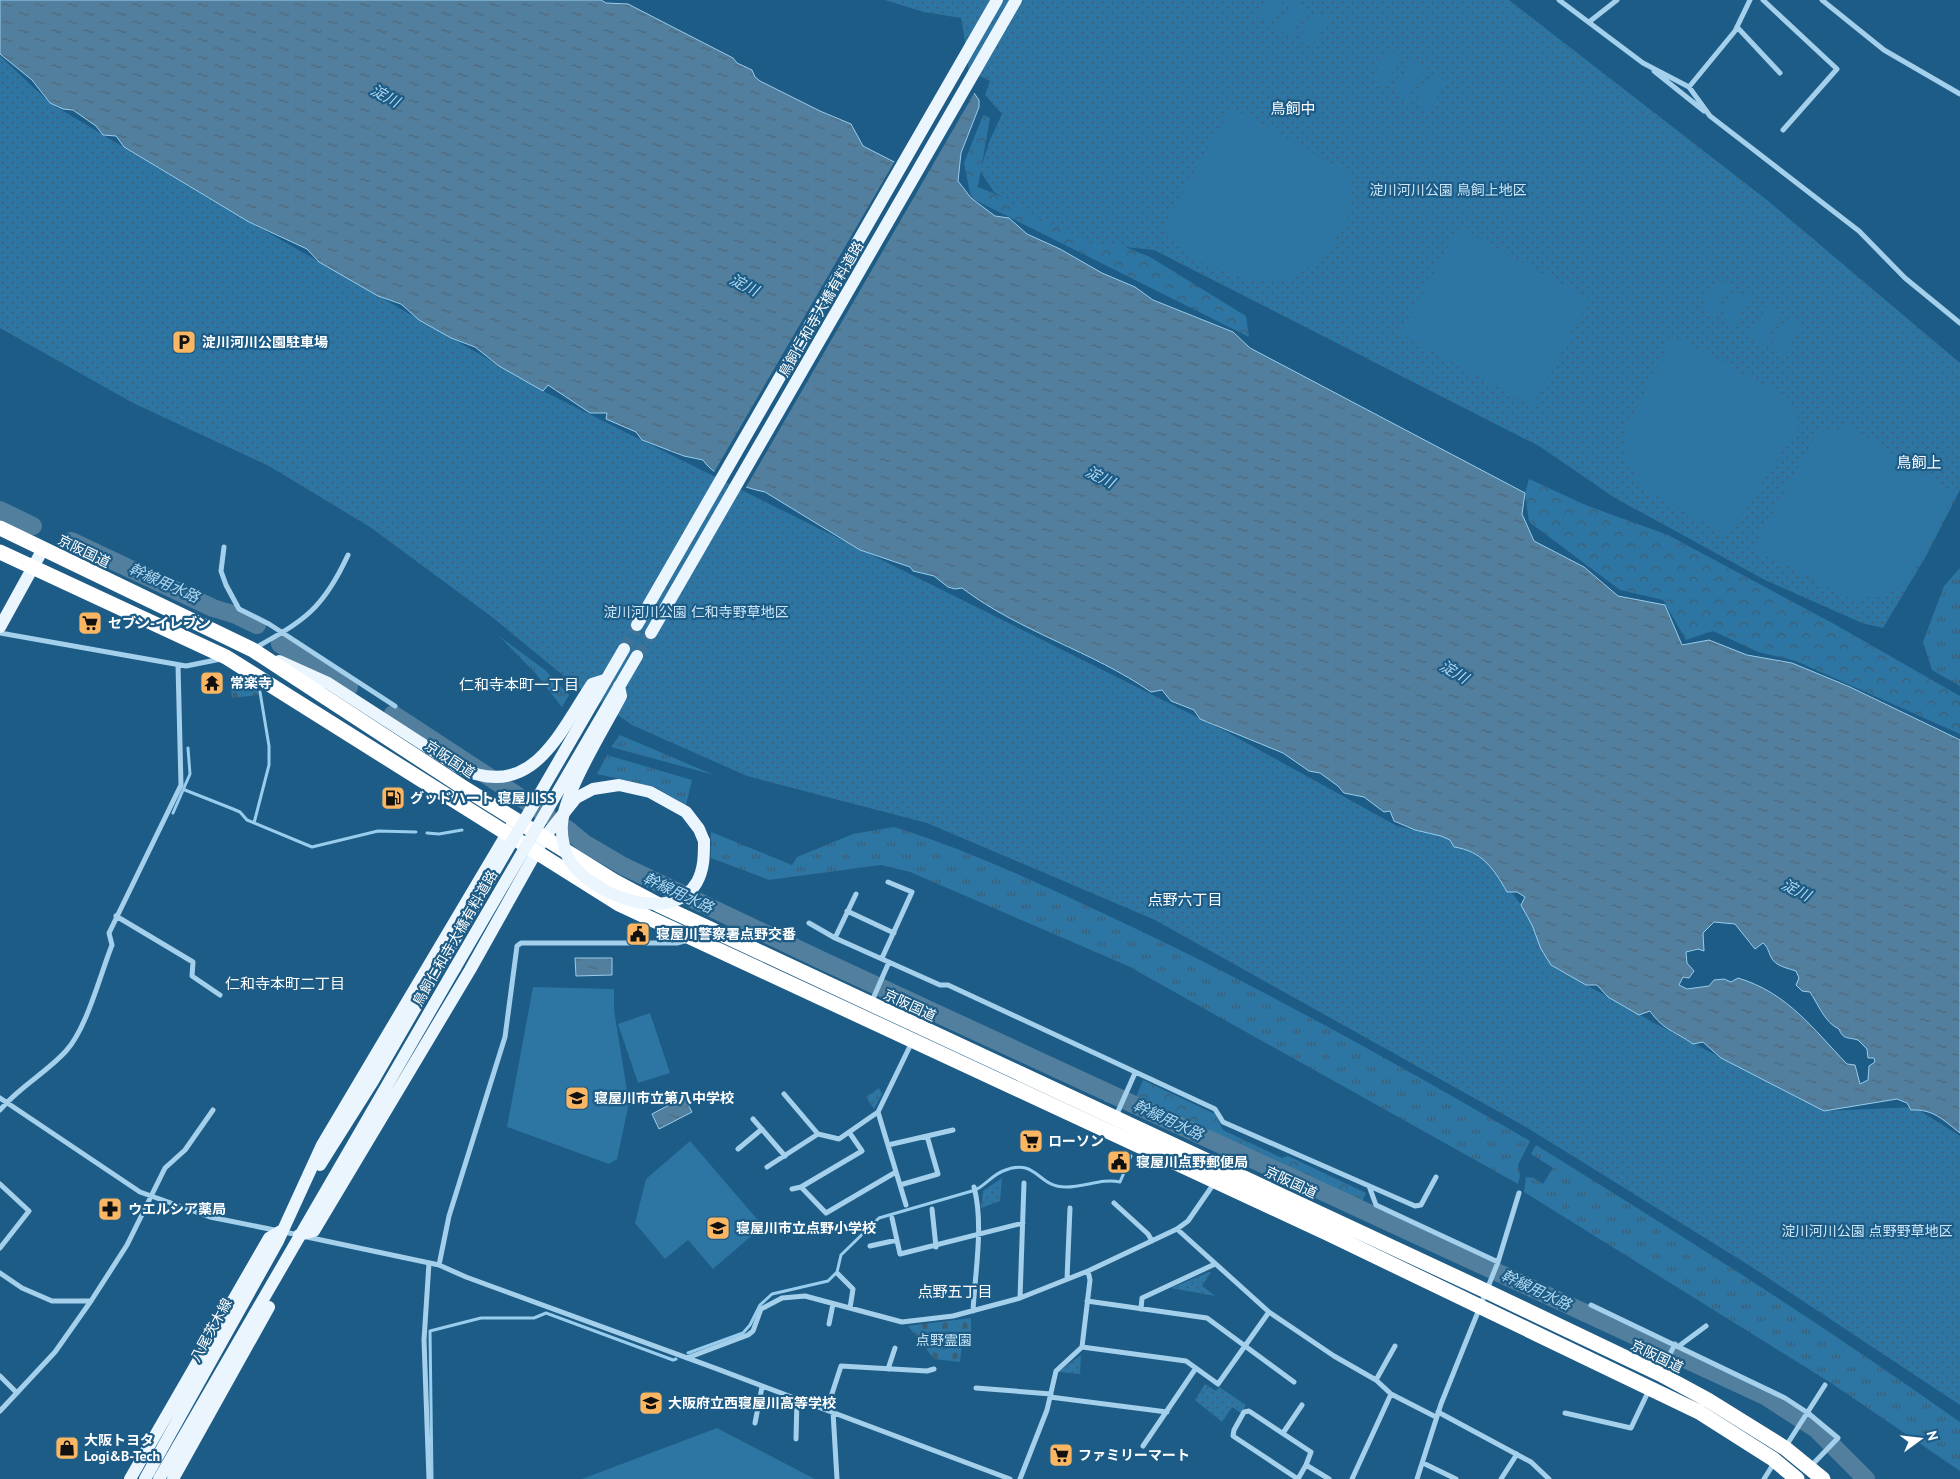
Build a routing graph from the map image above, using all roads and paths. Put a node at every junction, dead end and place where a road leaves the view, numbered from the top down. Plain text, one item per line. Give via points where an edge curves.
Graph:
1 (997, 0) edge
2 (1016, 0) edge
3 (1560, 0) edge
4 (1616, 0) edge
5 (1750, 0) edge
6 (1763, 0) edge
7 (1822, 0) edge
8 (1589, 22) junction
9 (1737, 27) junction
10 (1643, 63) junction
11 (1780, 73) dead end
12 (1689, 87) junction
13 (1960, 94) edge
14 (1710, 116) junction
15 (1783, 130) dead end
16 (1960, 323) edge
17 (0, 528) edge
18 (224, 546) dead end
19 (43, 549) junction
20 (0, 552) edge
21 (348, 555) dead end
22 (34, 568) junction
23 (637, 625) tunnel mouth
24 (0, 627) edge
25 (0, 633) edge
26 (652, 633) tunnel mouth
27 (283, 634) junction
28 (624, 649) tunnel mouth
29 (248, 651) junction
30 (231, 656) junction
31 (637, 656) tunnel mouth
32 (178, 665) junction
33 (605, 680) junction
34 (619, 686) junction
35 (373, 693) junction
36 (365, 706) junction
37 (395, 706) dead end
38 (516, 819) junction
39 (506, 835) junction
40 (544, 838) junction
41 (536, 852) junction
42 (888, 882) dead end
43 (856, 894) dead end
44 (847, 911) junction
45 (116, 916) junction
46 (809, 923) dead end
47 (894, 932) junction
48 (691, 938) junction
49 (835, 938) junction
50 (882, 958) junction
51 (889, 962) junction
52 (220, 995) dead end
53 (873, 999) junction
54 (912, 1042) junction
55 (1136, 1073) junction
56 (784, 1094) dead end
57 (0, 1098) edge
58 (7, 1102) junction
59 (0, 1110) edge
60 (213, 1110) dead end
61 (1118, 1111) junction
62 (878, 1112) junction
63 (753, 1119) dead end
64 (762, 1129) junction
65 (953, 1130) dead end
66 (849, 1132) junction
67 (818, 1134) junction
68 (927, 1136) junction
69 (888, 1145) junction
70 (738, 1149) dead end
71 (785, 1156) junction
72 (767, 1167) dead end
73 (896, 1172) junction
74 (1436, 1177) dead end
75 (1215, 1181) junction
76 (1024, 1183) dead end
77 (0, 1184) edge
78 (900, 1185) junction
79 (1369, 1186) junction
80 (801, 1187) junction
81 (974, 1187) dead end
82 (792, 1190) dead end
83 (1519, 1193) dead end
84 (301, 1194) junction
85 (151, 1196) junction
86 (1114, 1203) dead end
87 (906, 1205) dead end
88 (1070, 1208) dead end
89 (932, 1209) dead end
90 (892, 1218) dead end
91 (1023, 1223) junction
92 (1177, 1230) junction
93 (281, 1232) junction
94 (299, 1235) junction
95 (977, 1236) junction
96 (897, 1240) junction
97 (1152, 1241) junction
98 (870, 1246) dead end
99 (936, 1247) junction
100 (0, 1248) edge
101 (428, 1263) junction
102 (438, 1264) junction
103 (1215, 1264) junction
104 (1497, 1264) junction
105 (1088, 1271) junction
106 (0, 1273) edge
107 (838, 1274) dead end
108 (1067, 1280) junction
109 (274, 1282) junction
110 (1489, 1285) junction
111 (1020, 1298) junction
112 (91, 1301) junction
113 (1087, 1301) junction
114 (833, 1304) junction
115 (1591, 1305) dead end
116 (1480, 1307) junction
117 (850, 1308) junction
118 (1141, 1309) junction
119 (973, 1311) junction
120 (1269, 1312) junction
121 (829, 1324) dead end
122 (1706, 1326) dead end
123 (1677, 1345) junction
124 (1082, 1346) junction
125 (1395, 1346) dead end
126 (1245, 1347) junction
127 (895, 1348) dead end
128 (687, 1358) junction
129 (1196, 1368) junction
130 (888, 1369) junction
131 (934, 1369) dead end
132 (1663, 1369) junction
133 (0, 1376) edge
134 (1376, 1380) junction
135 (1294, 1382) dead end
136 (1825, 1385) dead end
137 (762, 1387) junction
138 (976, 1388) dead end
139 (1650, 1388) junction
140 (17, 1393) junction
141 (1391, 1394) junction
142 (1051, 1395) junction
143 (797, 1399) junction
144 (1302, 1405) dead end
145 (827, 1409) junction
146 (0, 1411) edge
147 (833, 1412) junction
148 (1167, 1412) junction
149 (1565, 1413) dead end
150 (1808, 1413) junction
151 (1437, 1415) junction
152 (756, 1423) dead end
153 (1283, 1433) junction
154 (796, 1439) dead end
155 (1143, 1446) dead end
156 (1785, 1448) junction
157 (1518, 1454) junction
158 (1775, 1461) junction
159 (1423, 1463) junction
160 (1306, 1465) junction
161 (1809, 1467) junction
162 (130, 1479) edge
163 (145, 1479) edge
164 (159, 1479) edge
165 (173, 1479) edge
166 (429, 1479) edge
167 (836, 1479) edge
168 (1010, 1479) edge
169 (1020, 1479) edge
170 (1329, 1479) edge
171 (1352, 1479) edge
172 (1417, 1479) edge
173 (1456, 1479) edge
174 (1503, 1479) edge
175 (1549, 1479) edge
176 (1764, 1479) edge
177 (1797, 1479) edge
178 (1823, 1479) edge

1 - 23 main road, 鳥飼仁和寺大橋有料道路
2 - 26 main road, 鳥飼仁和寺大橋有料道路
3 - 8 street
4 - 8 street
5 - 9 street
6 - 15 street via 1837,68
7 - 13 street via 1884,50
8 - 10 street
9 - 11 street
9 - 12 street
10 - 12 street
10 - 14 street
12 - 14 street
14 - 16 street via 1859,231 1905,278
17 - 19 highway, 京阪国道
18 - 27 street via 221,571 239,609
19 - 22 main road
19 - 29 highway, 京阪国道
20 - 22 highway
21 - 27 street via 335,583 321,602
22 - 24 main road
22 - 30 highway
25 - 32 street
27 - 29 street
27 - 35 street
28 - 33 main road, 鳥飼仁和寺大橋有料道路, bridge
29 - 36 main road via 328,683
29 - 38 highway, 京阪国道
30 - 32 street via 194,666
30 - 39 highway
31 - 34 main road, 鳥飼仁和寺大橋有料道路, bridge
32 - 45 street via 181,785
33 - 36 main road via 592,684 550,749 536,763 511,776 497,778 475,776 458,767
33 - 84 main road, 鳥飼仁和寺大橋有料道路, bridge via 373,1081
34 - 40 main road, bridge via 621,696 566,802 563,833 570,861 597,886 635,903 663,904 685,895 697,883 704,863 704,842 699,829 686,812 650,792 619,785 593,789 576,798
34 - 94 main road, 鳥飼仁和寺大橋有料道路, bridge
35 - 36 street
35 - 37 street
38 - 39 main road
38 - 40 highway, 京阪国道
39 - 41 highway
39 - 84 main road via 322,1145
40 - 41 main road
40 - 53 highway, 京阪国道 via 658,905
41 - 48 highway via 619,904
41 - 94 main road via 470,970 314,1231
42 - 47 street via 912,892
43 - 44 street
44 - 47 street
44 - 49 street
45 - 52 street via 193,962 192,976
45 - 58 street via 109,933 112,945 78,1034 54,1064
46 - 49 street
47 - 50 street
48 - 54 highway
48 - 102 street via 677,944 521,943 517,946 505,1037 449,1216
49 - 50 street
50 - 51 street
51 - 53 street
51 - 55 street
53 - 61 highway, 京阪国道
54 - 62 street
54 - 75 highway
55 - 61 street
55 - 79 street via 1215,1109 1223,1122
56 - 67 street
57 - 58 street
58 - 59 street
58 - 85 street via 140,1192
60 - 85 street via 185,1150 165,1168
61 - 110 highway, 京阪国道
62 - 66 street
62 - 69 street
63 - 64 street
64 - 70 street
64 - 71 street
65 - 68 street
66 - 67 street via 839,1139
66 - 80 street via 862,1151
67 - 71 street
68 - 69 street
68 - 78 street via 938,1174
69 - 73 street
71 - 72 street
73 - 78 street
73 - 80 street via 826,1213
74 - 79 street via 1421,1205 1415,1206
75 - 92 street via 1188,1221
75 - 116 highway
76 - 91 street
77 - 100 street via 28,1211
78 - 87 street
79 - 104 street via 1376,1205
80 - 82 street
81 - 95 street
83 - 104 street
84 - 93 main road, 八尾茨木線
85 - 93 street via 210,1217
85 - 112 street via 127,1245
86 - 97 street
88 - 108 street
89 - 99 street
90 - 96 street
91 - 95 street
91 - 111 street
92 - 97 street
92 - 103 street
93 - 94 street
93 - 162 main road via 269,1238
93 - 163 main road, 八尾茨木線
94 - 101 street
94 - 109 main road
95 - 99 street
95 - 119 street
96 - 98 street
96 - 99 street via 900,1254
97 - 105 street
101 - 102 street
101 - 166 street via 424,1340
102 - 128 street
103 - 118 street via 1142,1298
103 - 120 street
104 - 110 street
105 - 108 street
105 - 113 street
106 - 112 street via 22,1288 52,1301
107 - 117 street via 853,1289
108 - 111 street
109 - 164 main road
109 - 165 main road via 276,1292
110 - 116 street
110 - 132 highway, 京阪国道
111 - 119 street
112 - 140 street via 55,1352
113 - 118 street
113 - 124 street
114 - 117 street
114 - 121 street
114 - 128 street via 805,1296 782,1298 761,1309 753,1331 748,1335
115 - 123 street
116 - 139 highway
116 - 151 street
117 - 119 street via 902,1322
118 - 126 street via 1207,1318
120 - 126 street
120 - 134 street
122 - 123 street
123 - 132 street
123 - 150 street via 1785,1398
124 - 129 street via 1186,1361
124 - 142 street via 1056,1371
125 - 134 street
126 - 129 street via 1218,1384
126 - 135 street
127 - 130 street
128 - 137 street
129 - 148 street
130 - 131 street
130 - 145 street via 841,1366
132 - 156 highway, 京阪国道
133 - 140 street
134 - 141 street
136 - 150 street
137 - 143 street
137 - 152 street
138 - 142 street
139 - 149 street via 1631,1428
139 - 158 highway via 1699,1412
140 - 146 street
141 - 151 street
141 - 171 street
142 - 148 street
142 - 169 street
143 - 145 street
143 - 154 street
144 - 153 street
145 - 147 street
147 - 167 street
147 - 168 street
148 - 155 street
150 - 156 street
150 - 161 street via 1838,1438
151 - 157 street
151 - 159 street
153 - 160 street via 1311,1452
153 - 160 street via 1249,1411 1244,1412 1233,1436 1298,1479
156 - 161 highway, 京阪国道
157 - 174 street
157 - 175 street
158 - 176 street
158 - 177 highway
159 - 172 street
159 - 173 street
160 - 170 street
161 - 178 highway, 京阪国道

